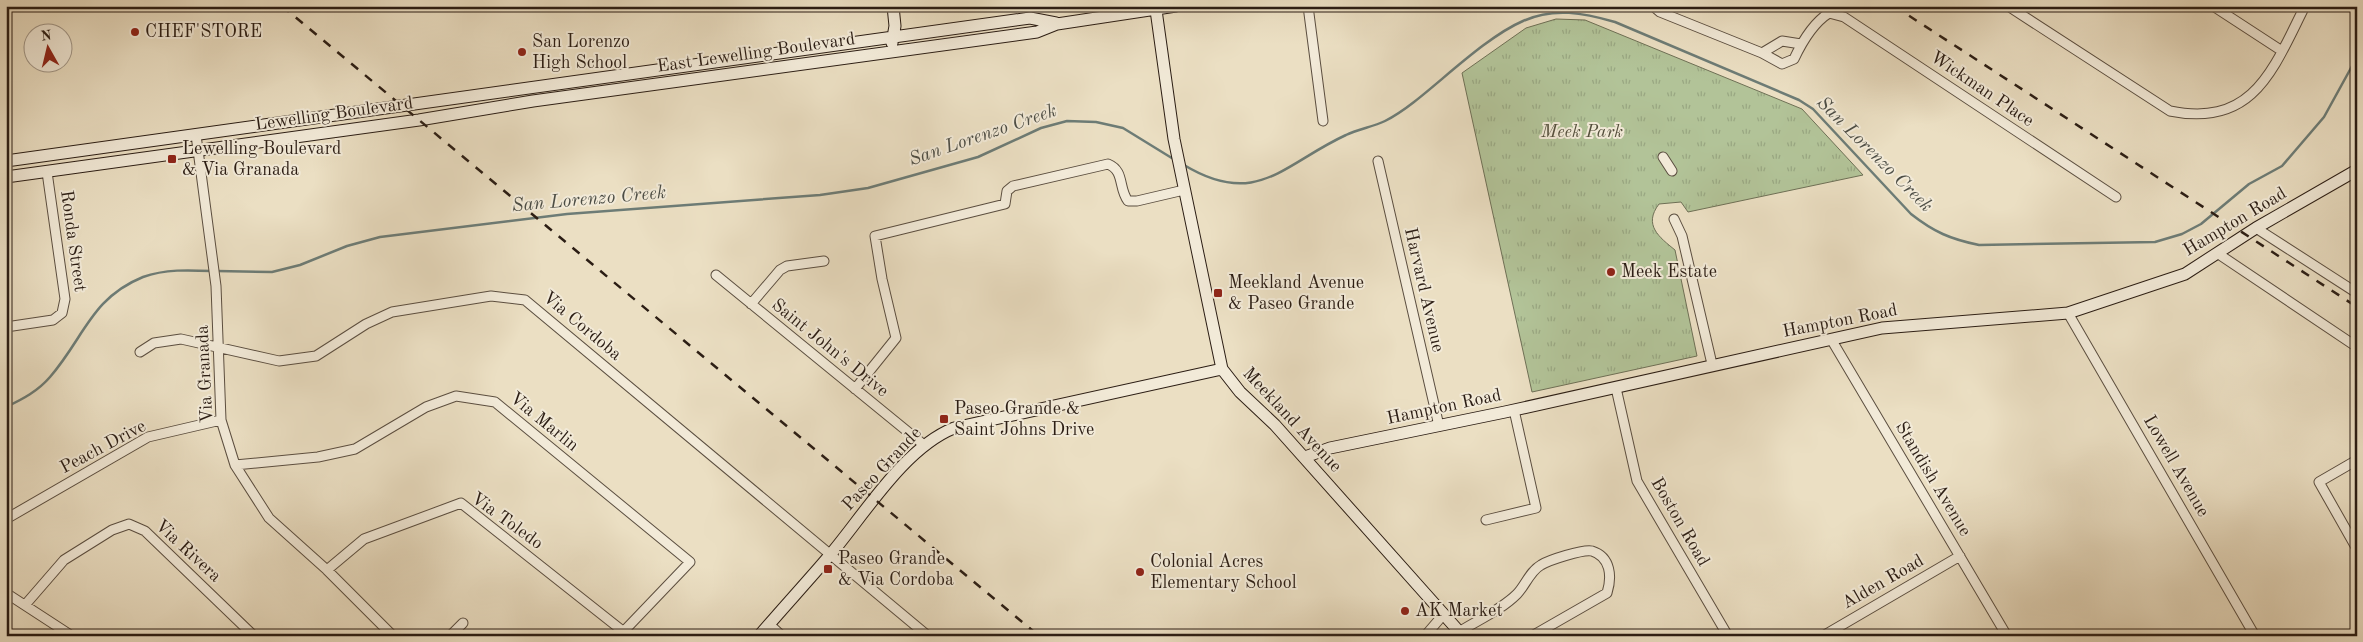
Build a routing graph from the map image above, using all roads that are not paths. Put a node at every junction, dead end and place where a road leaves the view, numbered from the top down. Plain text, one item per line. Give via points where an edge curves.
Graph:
1 (893, 6) edge
2 (1176, 6) edge
3 (1308, 6) edge
4 (1653, 6) edge
5 (2008, 6) edge
6 (2213, 6) edge
7 (2305, 6) edge
8 (1156, 8) edge
9 (1057, 24) junction
10 (893, 37) junction
11 (1801, 44) junction
12 (2282, 51) junction
13 (890, 52) junction
14 (1762, 53) junction
15 (661, 69) junction
16 (664, 84) junction
17 (452, 98) joint
18 (459, 112) joint
19 (1323, 121) dead end
20 (196, 136) junction
21 (198, 150) junction
22 (1663, 156) dead end
23 (6, 161) edge
24 (1378, 161) dead end
25 (1672, 170) dead end
26 (2357, 170) edge
27 (47, 172) junction
28 (6, 177) edge
29 (1183, 185) junction
30 (2116, 198) dead end
31 (1674, 219) dead end
32 (2256, 228) junction
33 (2217, 254) junction
34 (824, 261) dead end
35 (716, 275) dead end
36 (2357, 293) edge
37 (751, 304) junction
38 (2068, 313) junction
39 (6, 327) edge
40 (1831, 339) junction
41 (2357, 347) edge
42 (218, 348) junction
43 (140, 352) dead end
44 (1712, 364) junction
45 (1222, 369) junction
46 (1616, 388) junction
47 (855, 389) junction
48 (1514, 410) junction
49 (221, 420) junction
50 (1439, 426) junction
51 (924, 445) junction
52 (1306, 457) junction
53 (2357, 460) edge
54 (235, 465) junction
55 (6, 520) edge
56 (1486, 520) dead end
57 (2357, 549) edge
58 (831, 555) junction
59 (1960, 556) junction
60 (327, 570) junction
61 (6, 593) edge
62 (25, 605) junction
63 (1443, 615) junction
64 (463, 624) dead end
65 (769, 624) junction
66 (627, 633) edge
67 (1461, 634) edge
68 (72, 636) edge
69 (254, 636) edge
70 (393, 636) edge
71 (450, 636) edge
72 (759, 636) edge
73 (782, 636) edge
74 (928, 636) edge
75 (1425, 636) edge
76 (1532, 636) edge
77 (1728, 636) edge
78 (1823, 636) edge
79 (2006, 636) edge
80 (2255, 636) edge

1 - 10 main road
2 - 8 main road, East Lewelling Boulevard
3 - 19 street
4 - 14 street via 1660,12
5 - 12 street via 2170,111 2191,115 2219,112 2245,101 2265,81
6 - 12 street
7 - 12 street
8 - 9 main road, East Lewelling Boulevard
8 - 29 main road, Meekland Avenue
9 - 10 main road, East Lewelling Boulevard via 1030,18
9 - 13 main road, East Lewelling Boulevard via 1037,32
10 - 13 main road
10 - 15 main road, East Lewelling Boulevard
11 - 14 street via 1782,41
11 - 14 street via 1794,59 1782,64
11 - 30 street, Wickman Place via 1821,18 1829,13 1844,17
13 - 16 main road, East Lewelling Boulevard
15 - 16 main road
15 - 17 main road, East Lewelling Boulevard
16 - 18 main road, East Lewelling Boulevard
17 - 20 main road, Lewelling Boulevard
18 - 21 main road, Lewelling Boulevard
20 - 21 street, Via Granada
20 - 23 main road, Lewelling Boulevard
21 - 27 main road, Lewelling Boulevard
21 - 42 street, Via Granada via 216,286
22 - 25 street
24 - 50 street, Harvard Avenue
26 - 32 main road, Hampton Road
27 - 28 main road, Lewelling Boulevard
27 - 39 street, Ronda Street via 65,299 62,314 53,320
29 - 45 main road, Meekland Avenue
29 - 47 street via 1137,201 1128,201 1119,172 1108,164 1013,186 1007,191 1005,204 875,236 896,338
31 - 44 street via 1682,236
32 - 33 main road, Hampton Road
32 - 36 street
33 - 38 main road, Hampton Road via 2184,274
33 - 41 street
34 - 37 street via 787,266 780,270
35 - 37 street, Saint John's Drive
37 - 47 street, Saint John's Drive
38 - 40 main road, Hampton Road via 1882,328
38 - 80 street, Lowell Avenue
40 - 44 main road, Hampton Road
40 - 59 street, Standish Avenue
42 - 43 street, Via Cordoba via 181,338 154,343
42 - 49 street, Via Granada
42 - 58 street, Via Cordoba via 279,361 316,356 366,324 392,312 491,296 525,300
44 - 46 main road, Hampton Road
45 - 51 main road, Paseo Grande via 954,428
45 - 52 main road, Meekland Avenue via 1240,392
46 - 48 main road, Hampton Road
46 - 77 street, Boston Road via 1637,481
47 - 51 street, Saint John's Drive
48 - 50 main road, Hampton Road
48 - 56 street via 1536,508
49 - 54 street, Via Granada
49 - 55 street, Peach Drive via 148,438
50 - 52 main road, Hampton Road via 1330,448
51 - 58 main road, Paseo Grande via 874,499
52 - 63 main road, Meekland Avenue
53 - 57 street via 2318,482
54 - 60 street, Via Granada via 269,518
54 - 66 street, Via Marlin via 355,450 426,407 456,396 495,402 690,562
58 - 65 main road, Paseo Grande
58 - 74 street, Via Cordoba
59 - 78 street, Alden Road
59 - 79 street, Standish Avenue
60 - 66 street, Via Toledo via 364,539 461,503
60 - 70 street, Via Granada
61 - 62 street
62 - 68 street
62 - 69 street, Via Rivera via 64,560 112,530 129,524 145,531
63 - 67 main road, Meekland Avenue
63 - 75 street
64 - 71 street
65 - 72 main road, Paseo Grande
65 - 73 street
67 - 76 street via 1517,594 1540,565 1591,551 1603,558 1609,568 1610,581 1606,593

